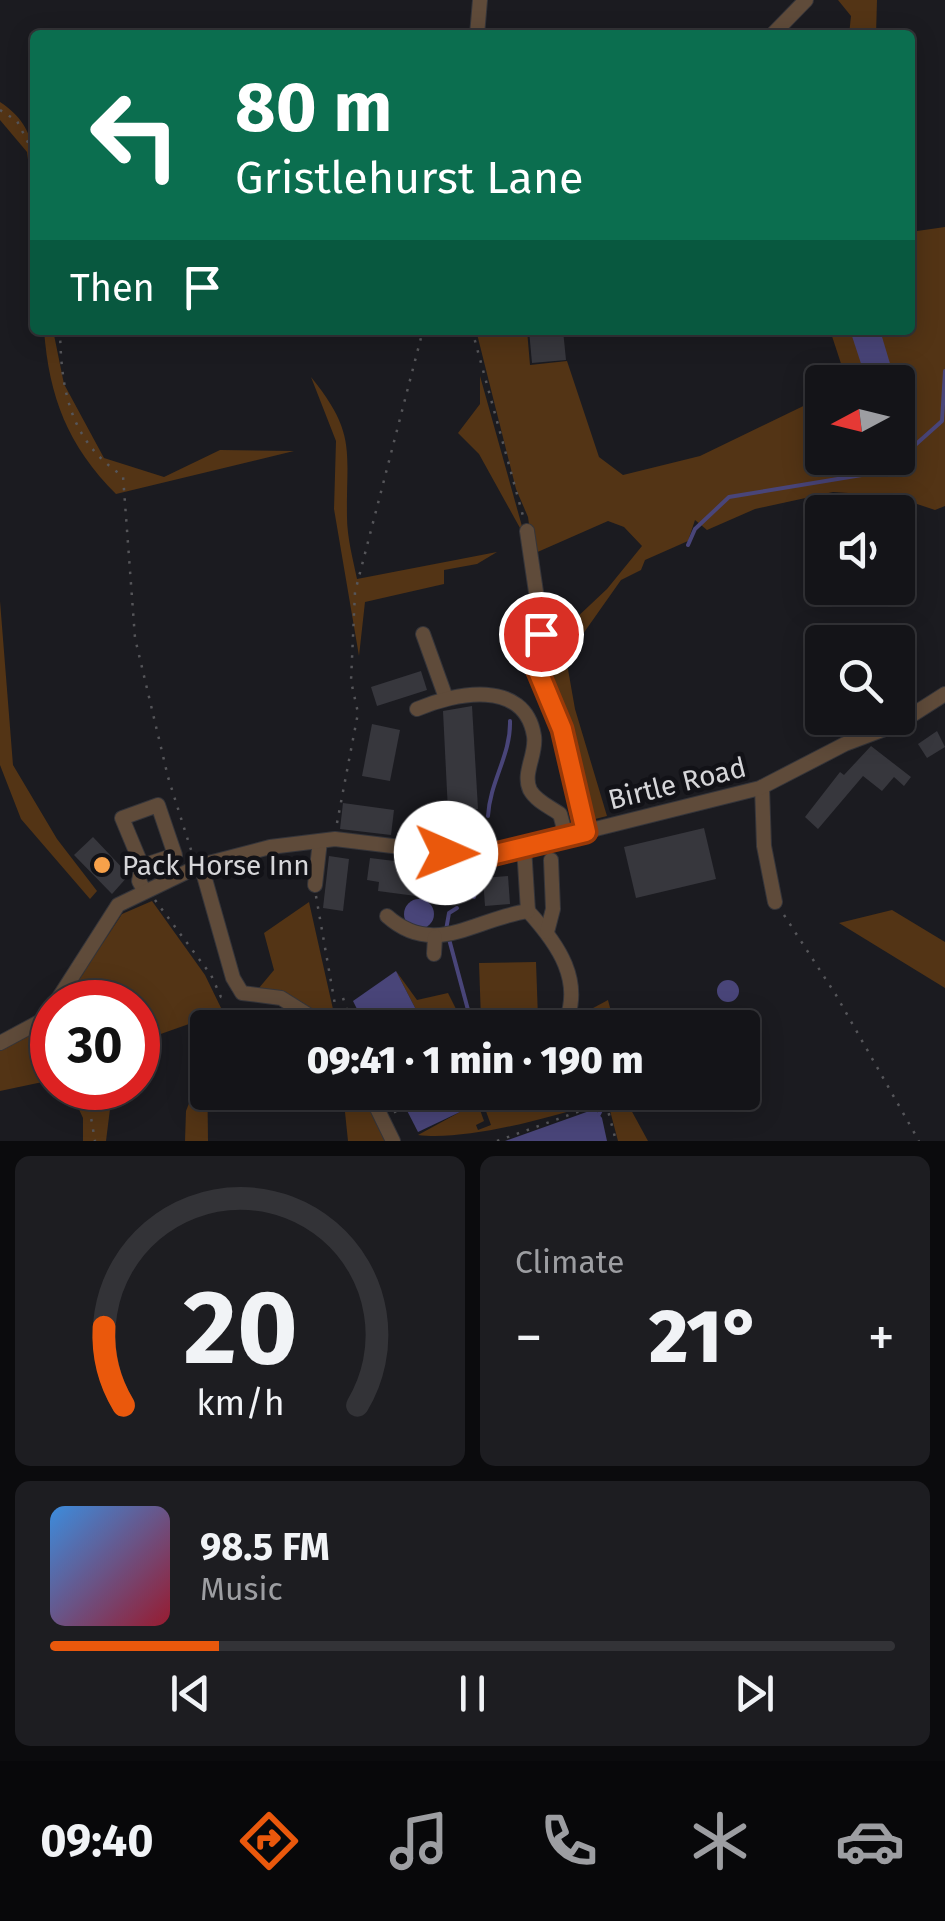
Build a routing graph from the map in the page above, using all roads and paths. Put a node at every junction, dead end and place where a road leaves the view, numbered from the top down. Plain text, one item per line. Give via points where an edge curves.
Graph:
1 (480, 0) edge
2 (806, 0) edge
3 (477, 30) edge
4 (777, 30) edge
5 (0, 110) edge
6 (30, 147) edge
7 (60, 335) edge
8 (422, 335) edge
9 (473, 335) edge
10 (527, 531) joint
11 (422, 634) dead end
12 (446, 698) junction
13 (943, 700) edge
14 (417, 710) dead end
15 (762, 787) junction
16 (586, 832) junction
17 (566, 836) junction
18 (327, 840) junction
19 (524, 847) junction
20 (551, 860) dead end
21 (142, 866) junction
22 (199, 866) junction
23 (314, 885) joint
24 (145, 890) junction
25 (775, 902) joint
26 (528, 911) junction
27 (387, 916) dead end
28 (546, 932) junction
29 (437, 937) junction
30 (434, 954) dead end
31 (70, 980) edge
32 (242, 993) junction
33 (343, 998) dead end
34 (300, 1010) edge
35 (336, 1010) edge
36 (347, 1010) edge
37 (568, 1010) edge
38 (30, 1027) edge
39 (0, 1043) edge
40 (90, 1110) edge
41 (378, 1110) edge
42 (582, 1110) edge
43 (607, 1110) edge
44 (95, 1141) edge
45 (393, 1141) edge
46 (496, 1141) edge
47 (616, 1141) edge
48 (919, 1141) edge

1 - 3 street
2 - 4 street
5 - 6 path via 17,122
7 - 22 path via 66,399 94,457 123,476 136,638 168,776
8 - 18 path via 355,592 351,681 358,714
9 - 10 path
10 - 16 street via 544,646 532,657 562,729
11 - 12 street
12 - 14 street
12 - 17 street via 494,694 516,706 534,737 528,784 560,814
13 - 15 street, Birtle Road
15 - 16 street, Birtle Road
15 - 25 street
16 - 17 street, Birtle Road
17 - 19 street, Birtle Road
18 - 19 street, Birtle Road via 483,857
18 - 22 street, Birtle Road
18 - 23 street
19 - 26 street
20 - 28 street via 553,909
21 - 21 street via 122,818 158,805 175,855
21 - 24 street
22 - 24 street, Birtle Road
22 - 32 street
23 - 35 path
24 - 31 street, Birtle Road via 118,905
24 - 32 path via 221,997
25 - 48 path
26 - 28 street
26 - 29 street
27 - 29 street via 410,934
28 - 37 street via 563,955
29 - 30 street
32 - 34 street via 281,998
33 - 36 path
38 - 39 street, Birtle Road
40 - 44 path
41 - 45 street
42 - 46 path
43 - 47 path

